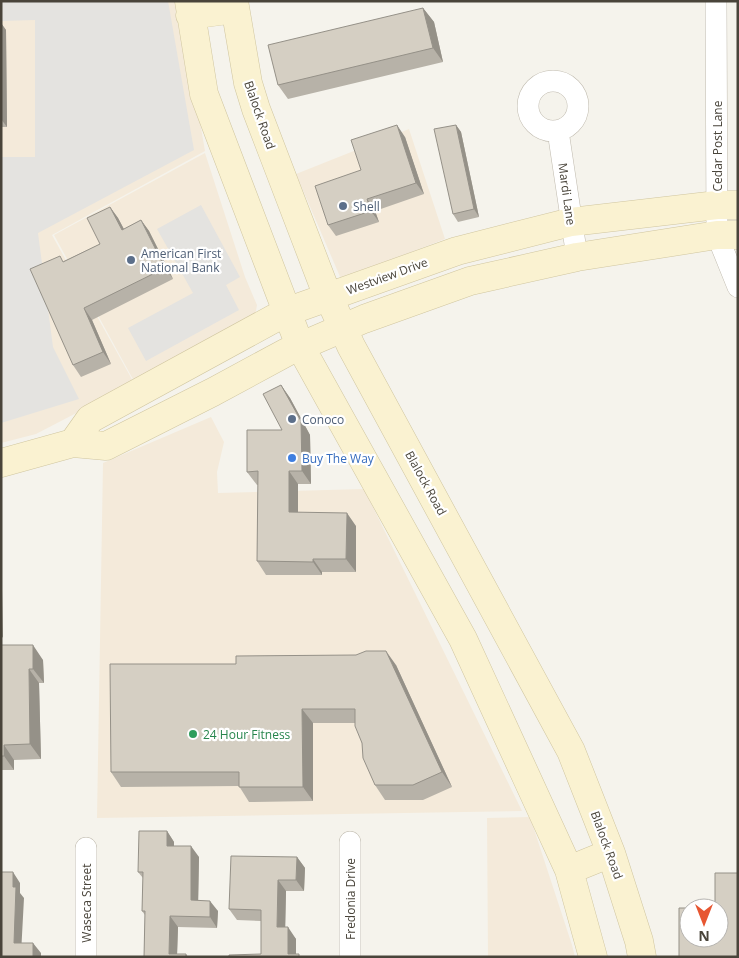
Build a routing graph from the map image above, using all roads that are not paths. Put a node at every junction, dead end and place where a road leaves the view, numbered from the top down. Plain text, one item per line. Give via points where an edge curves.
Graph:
1 (716, 1) edge
2 (235, 5) edge
3 (190, 8) edge
4 (558, 131) dead end
5 (727, 205) edge
6 (571, 222) junction
7 (727, 235) edge
8 (577, 257) junction
9 (738, 287) edge
10 (328, 297) junction
11 (286, 312) junction
12 (343, 328) junction
13 (300, 346) junction
14 (73, 443) junction
15 (1, 463) edge
16 (504, 627) junction
17 (462, 639) junction
18 (350, 842) dead end
19 (86, 848) dead end
20 (611, 853) junction
21 (569, 870) junction
22 (86, 957) edge
23 (350, 957) edge
24 (593, 957) edge
25 (642, 957) edge

1 - 5 street, Cedar Post Lane
2 - 3 main road
2 - 10 main road, Blalock Road via 248,83 256,109
3 - 11 main road via 204,94
4 - 6 street, Mardi Lane
5 - 6 main road, Westview Drive
5 - 7 street, Cedar Post Lane
6 - 8 street, Mardi Lane
6 - 10 main road, Westview Drive via 457,251
7 - 8 main road
7 - 9 street, Cedar Post Lane
8 - 12 main road via 470,281
10 - 11 main road, Westview Drive
10 - 12 main road, Blalock Road
11 - 13 main road
11 - 14 main road, Westview Drive via 90,419
12 - 13 main road
12 - 16 main road, Blalock Road
13 - 14 main road via 106,446
13 - 17 main road
14 - 15 main road
16 - 17 main road
16 - 20 main road, Blalock Road via 570,751
17 - 21 main road
18 - 23 street, Fredonia Drive
19 - 22 street, Waseca Street
20 - 21 main road
20 - 25 main road, Blalock Road
21 - 24 main road

